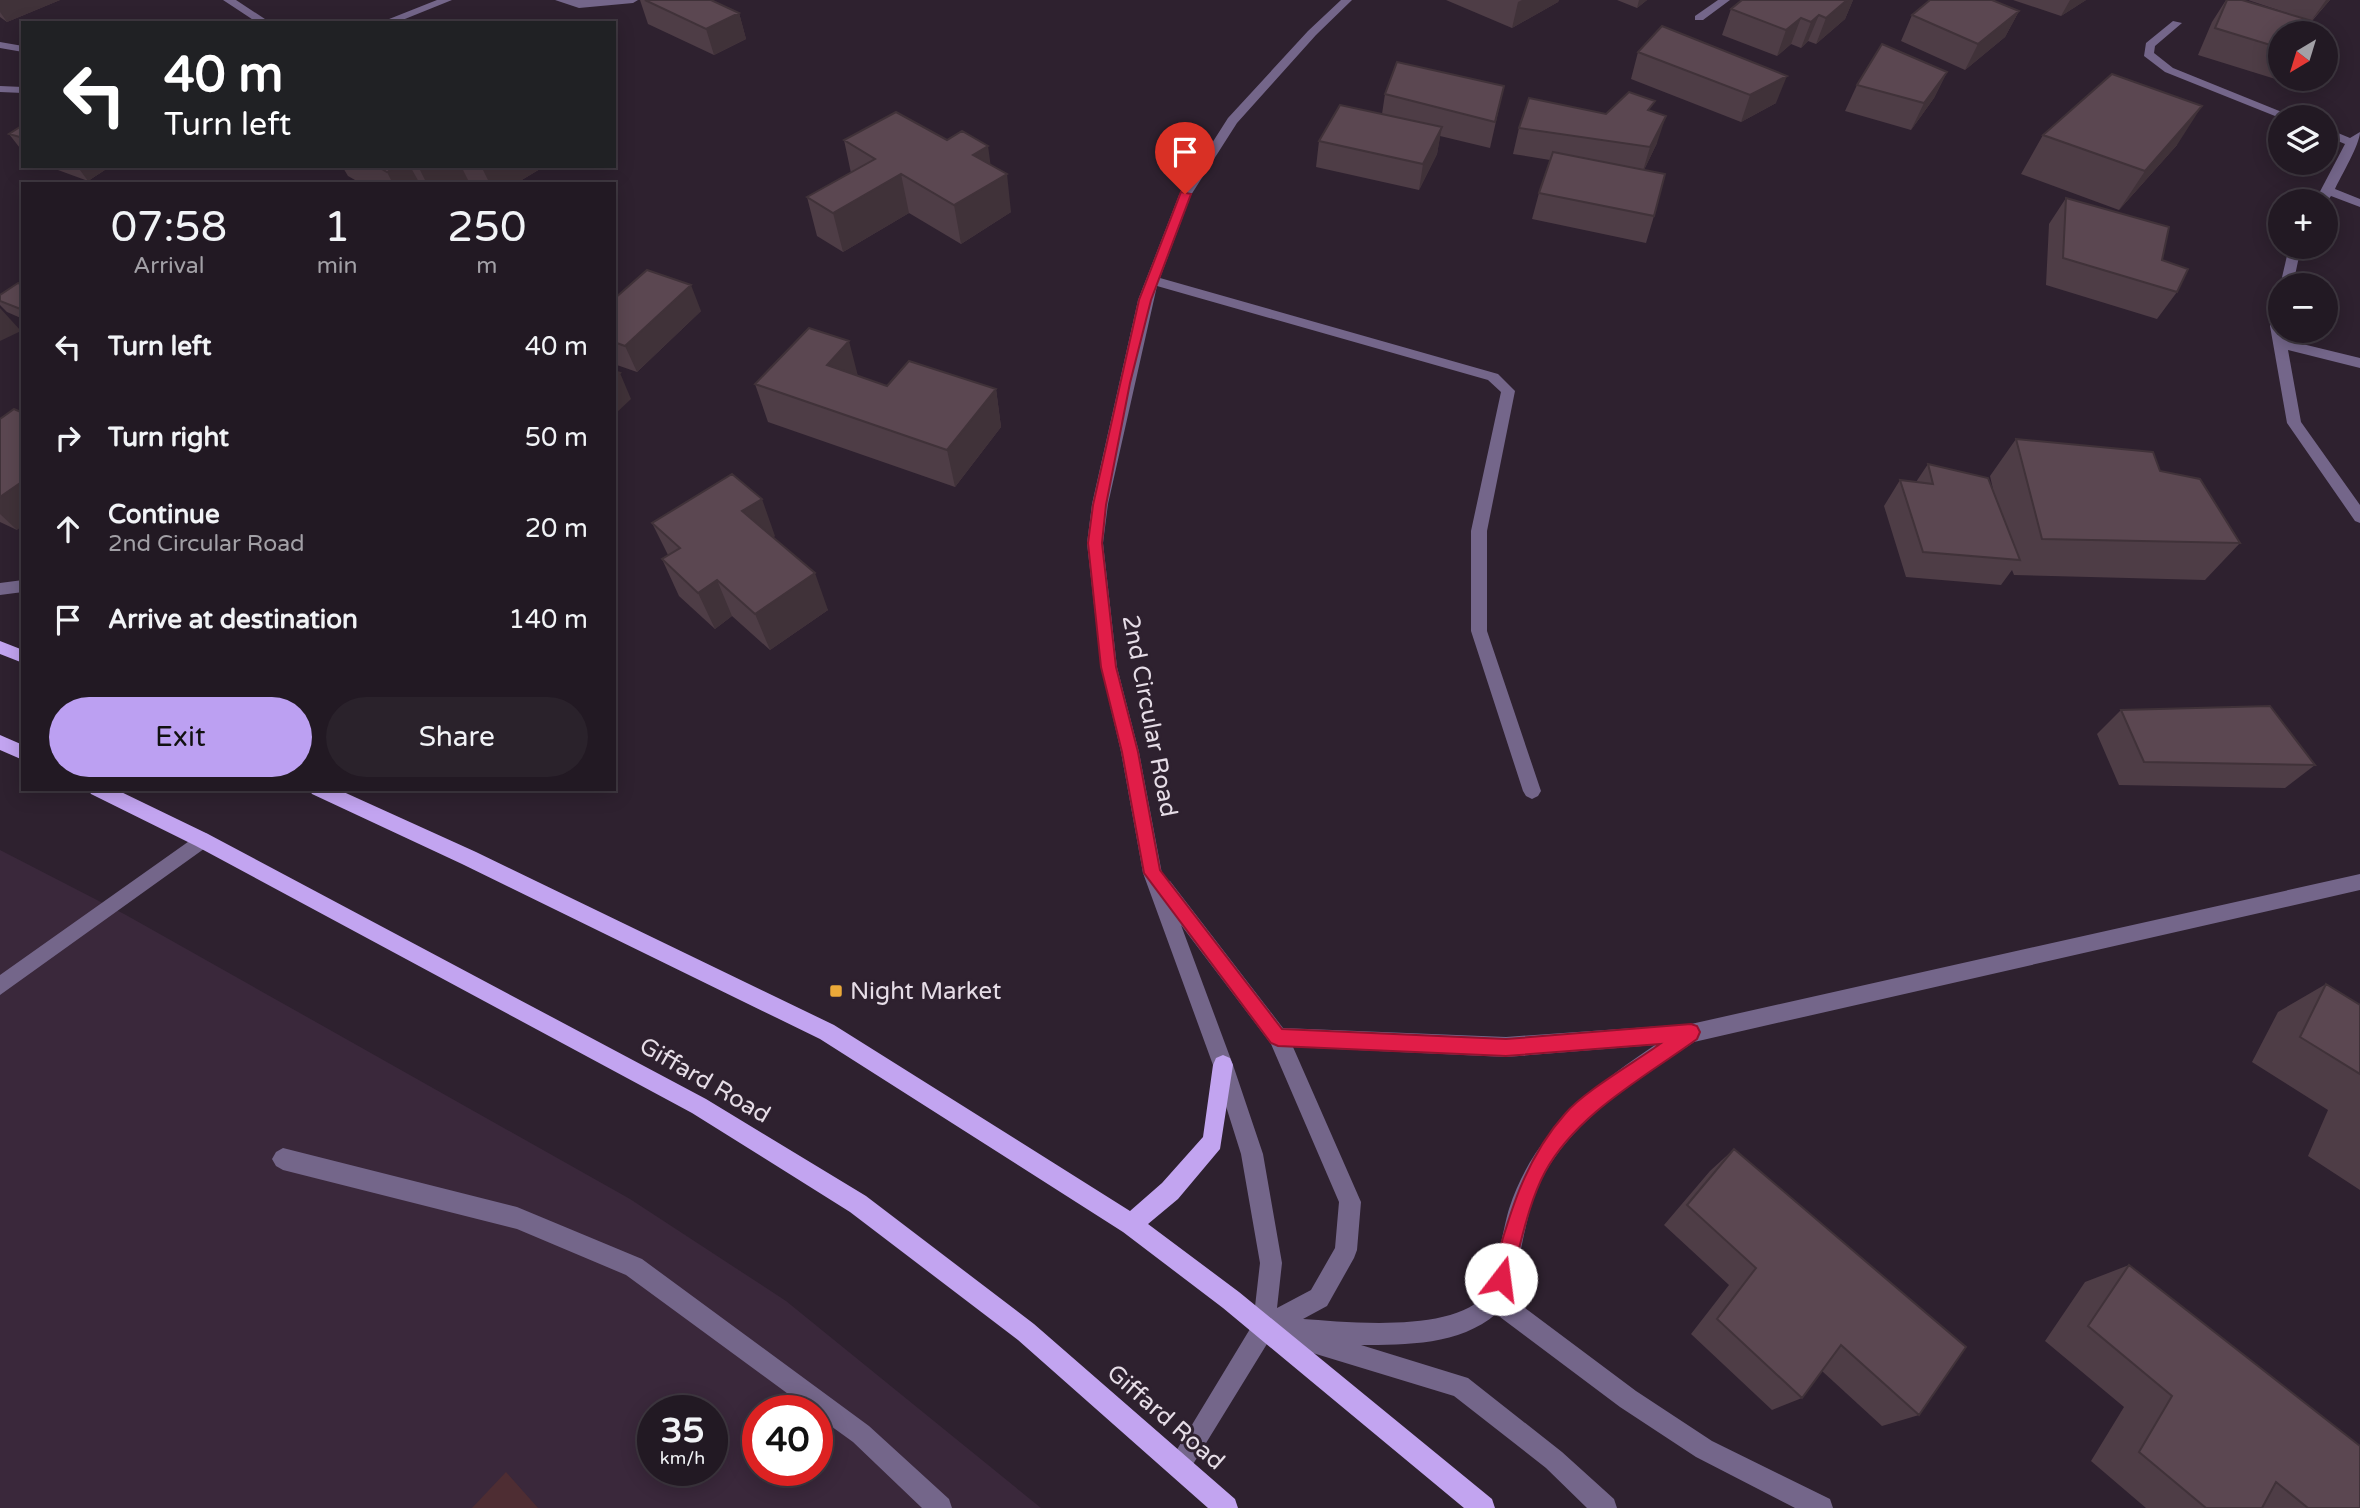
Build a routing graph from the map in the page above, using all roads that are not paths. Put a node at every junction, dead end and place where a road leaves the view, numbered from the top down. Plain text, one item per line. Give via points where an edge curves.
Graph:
1 (228, 0) edge
2 (447, 0) edge
3 (560, 0) edge
4 (633, 0) edge
5 (1347, 0) edge
6 (1725, 0) edge
7 (1699, 18) dead end
8 (258, 21) edge
9 (389, 21) edge
10 (2177, 23) dead end
11 (0, 45) edge
12 (21, 49) edge
13 (0, 89) edge
14 (21, 90) edge
15 (2268, 109) edge
16 (2355, 139) edge
17 (2329, 189) edge
18 (2338, 199) edge
19 (2360, 203) edge
20 (1151, 280) junction
21 (2280, 343) joint
22 (2360, 363) edge
23 (2360, 517) edge
24 (21, 586) edge
25 (0, 589) edge
26 (0, 647) edge
27 (21, 656) edge
28 (0, 742) edge
29 (21, 752) edge
30 (101, 791) edge
31 (322, 791) edge
32 (1532, 791) dead end
33 (202, 840) junction
34 (1153, 873) junction
35 (2360, 882) edge
36 (0, 986) edge
37 (1691, 1032) junction
38 (1278, 1037) junction
39 (1223, 1065) junction
40 (283, 1159) dead end
41 (1130, 1224) junction
42 (1496, 1300) junction
43 (1264, 1328) junction
44 (1179, 1466) junction
45 (940, 1508) edge
46 (1226, 1508) edge
47 (1483, 1508) edge
48 (1605, 1508) edge
49 (1821, 1508) edge

1 - 8 street
2 - 9 street
3 - 4 street via 579,5
5 - 20 street, 2nd Circular Road via 1232,121 1185,194
6 - 7 street
10 - 15 street via 2150,45 2148,54 2154,60
11 - 12 street
13 - 14 street
16 - 17 street
18 - 19 street
20 - 32 street via 1493,377 1508,391 1479,531 1479,631
20 - 34 street, 2nd Circular Road via 1124,383 1095,543 1109,667
21 - 22 street
21 - 23 street via 2294,423
24 - 25 street
26 - 27 main road
28 - 29 main road
30 - 33 main road, Giffard Road
31 - 41 main road via 827,1032
33 - 36 street
33 - 44 main road, Giffard Road via 699,1106 858,1204 1026,1332
34 - 38 street
34 - 39 street, 2nd Circular Road
35 - 37 street
37 - 38 street via 1506,1047
37 - 42 street via 1573,1118 1538,1165 1518,1217
38 - 43 street via 1350,1202 1346,1250 1319,1298
39 - 41 main road via 1213,1142 1170,1191
39 - 43 street, 2nd Circular Road via 1252,1154 1271,1263
40 - 45 street via 517,1218 634,1267 861,1434
41 - 43 main road
42 - 43 street via 1470,1318 1430,1331 1397,1335
42 - 49 street via 1618,1392 1704,1449
43 - 44 street
43 - 47 main road
43 - 48 street via 1460,1386 1555,1460
44 - 46 main road, Giffard Road

